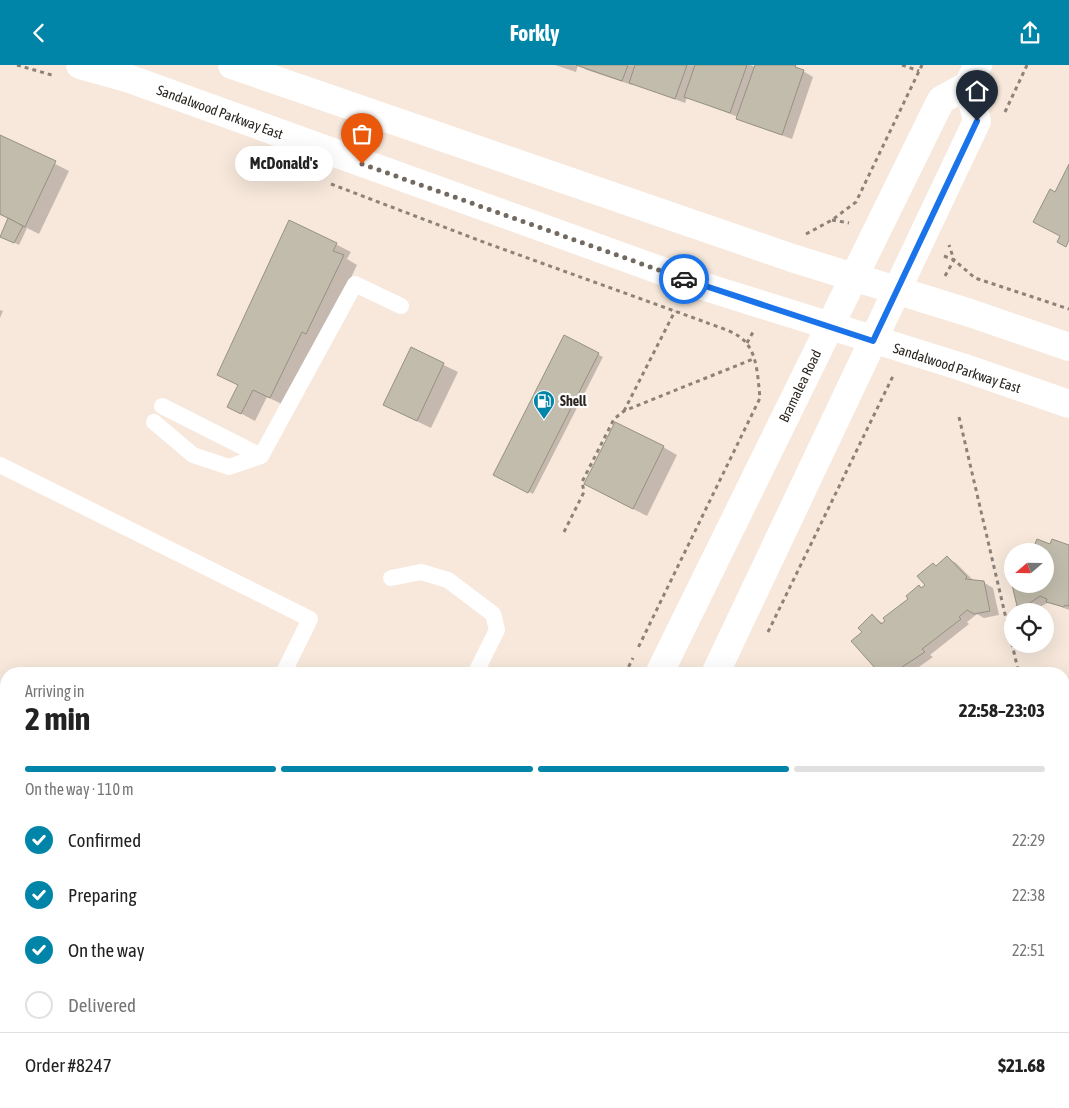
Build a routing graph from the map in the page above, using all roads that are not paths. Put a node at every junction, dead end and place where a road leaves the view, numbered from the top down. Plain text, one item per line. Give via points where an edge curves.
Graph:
1 (80, 65) edge
2 (232, 65) edge
3 (973, 75) edge
4 (854, 277) junction
5 (897, 291) junction
6 (401, 306) dead end
7 (830, 326) junction
8 (873, 341) junction
9 (1069, 347) edge
10 (1069, 404) edge
11 (162, 406) dead end
12 (154, 422) dead end
13 (261, 456) junction
14 (0, 465) edge
15 (391, 577) dead end
16 (286, 667) edge
17 (478, 667) edge
18 (661, 667) edge
19 (718, 667) edge

1 - 7 main road, Sandalwood Parkway East via 130,79 712,289
2 - 4 main road
3 - 4 main road, Bramalea Road via 941,100
3 - 5 main road, Bramalea Road via 977,121
4 - 5 main road
4 - 7 main road, Bramalea Road
5 - 8 main road, Bramalea Road
5 - 9 main road
6 - 13 lane via 355,284
7 - 8 main road, Sandalwood Parkway East
7 - 18 main road, Bramalea Road
8 - 10 main road, Sandalwood Parkway East
8 - 19 main road, Bramalea Road
11 - 13 lane
12 - 13 lane via 193,455 229,467
14 - 16 lane via 310,619
15 - 17 lane via 421,572 448,581 493,614 497,630

